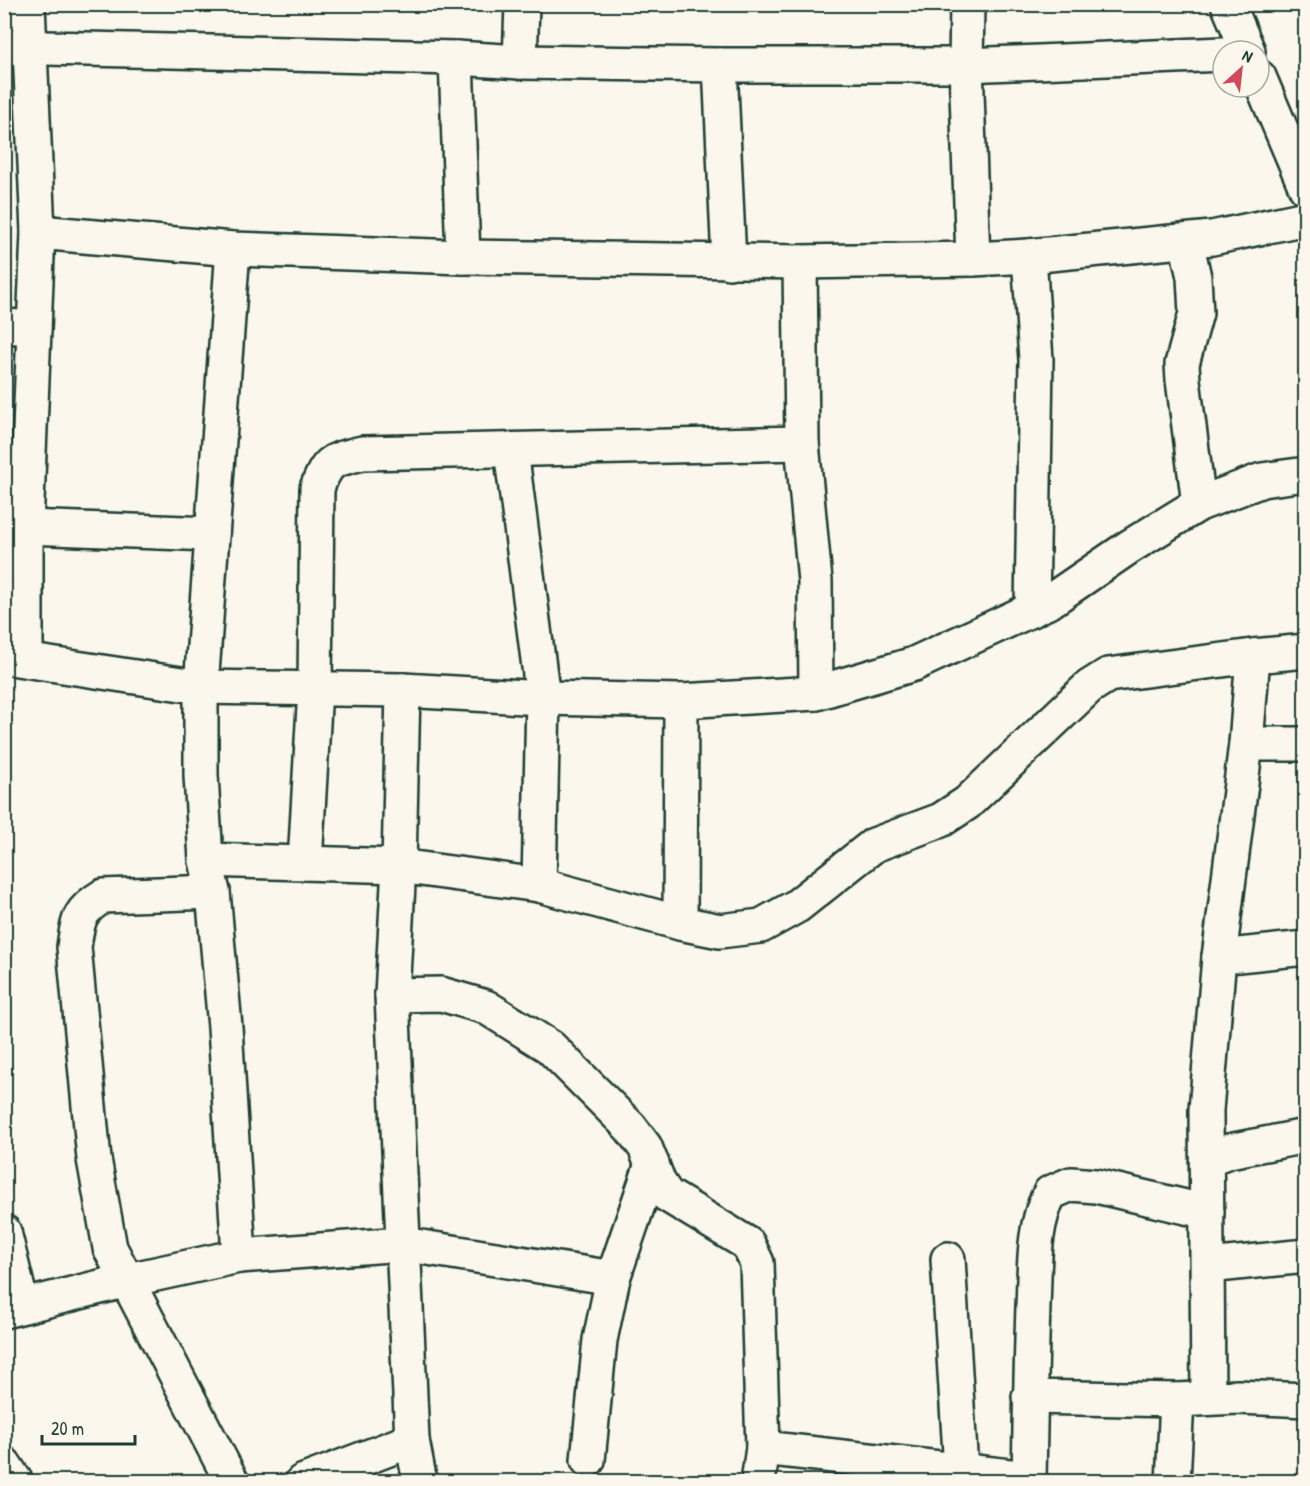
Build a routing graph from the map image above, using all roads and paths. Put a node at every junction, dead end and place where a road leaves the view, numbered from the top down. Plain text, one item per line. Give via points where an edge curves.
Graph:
1 (28, 4) edge
2 (522, 4) edge
3 (967, 4) edge
4 (1228, 4) edge
5 (1243, 39) edge
6 (17, 47) edge
7 (1211, 55) edge
8 (456, 58) junction
9 (520, 62) junction
10 (720, 65) junction
11 (966, 65) junction
12 (1268, 99) edge
13 (1305, 188) edge
14 (1305, 218) edge
15 (38, 232) junction
16 (1186, 241) junction
17 (233, 249) junction
18 (1029, 256) junction
19 (463, 257) junction
20 (972, 260) junction
21 (729, 262) junction
22 (800, 262) junction
23 (19, 327) edge
24 (802, 443) junction
25 (511, 450) junction
26 (1305, 474) edge
27 (1199, 504) junction
28 (26, 527) junction
29 (212, 534) junction
30 (1032, 610) junction
31 (1305, 651) edge
32 (1253, 656) junction
33 (15, 658) edge
34 (201, 687) junction
35 (315, 689) junction
36 (403, 690) junction
37 (816, 693) junction
38 (543, 698) junction
39 (681, 701) junction
40 (1245, 744) junction
41 (1305, 744) edge
42 (206, 860) junction
43 (305, 863) junction
44 (399, 866) junction
45 (539, 885) junction
46 (213, 892) junction
47 (680, 923) junction
48 (1305, 948) edge
49 (1219, 957) junction
50 (392, 995) junction
51 (1305, 1136) edge
52 (1207, 1159) junction
53 (652, 1164) junction
54 (1207, 1212) junction
55 (4, 1232) edge
56 (403, 1244) junction
57 (239, 1256) junction
58 (1305, 1256) edge
59 (948, 1259) dead end
60 (1208, 1266) junction
61 (613, 1278) junction
62 (128, 1280) junction
63 (13, 1308) edge
64 (1029, 1397) junction
65 (1192, 1399) junction
66 (1305, 1400) edge
67 (412, 1440) junction
68 (763, 1448) junction
69 (588, 1460) dead end
70 (4, 1464) edge
71 (960, 1470) junction
72 (1029, 1480) edge
73 (16, 1482) edge
74 (232, 1482) edge
75 (302, 1482) edge
76 (420, 1482) edge
77 (758, 1482) edge
78 (1173, 1482) edge

1 - 6 street
2 - 9 street
3 - 11 street
4 - 5 street
6 - 8 street
6 - 15 street
7 - 11 street
8 - 9 street
8 - 19 street
9 - 10 street
10 - 11 street
10 - 21 street
11 - 20 street
12 - 13 street
14 - 16 street
15 - 17 street
15 - 23 street
16 - 18 street
16 - 27 street via 1196,313 1182,364
17 - 19 street
17 - 29 street
18 - 20 street
18 - 30 street via 1036,360
19 - 21 street
20 - 22 street
21 - 22 street
22 - 24 street
23 - 28 street
24 - 25 street
24 - 37 street via 815,581
25 - 35 street via 362,453 336,460 325,468 317,488
25 - 38 street
26 - 27 street via 1262,480
27 - 30 street
28 - 29 street
28 - 33 street
29 - 34 street
30 - 37 street via 914,664
31 - 32 street
32 - 40 street
32 - 47 street via 1108,675 1089,687 967,803 941,820 874,845 797,906 761,926 720,931
33 - 34 street
34 - 35 street
34 - 42 street
35 - 36 street
35 - 43 street
36 - 38 street
36 - 44 street
37 - 39 street
38 - 39 street
38 - 45 street
39 - 47 street
40 - 41 street
40 - 49 street
42 - 43 street
42 - 46 street
43 - 44 street
44 - 45 street
44 - 50 street
45 - 47 street
46 - 57 street
46 - 62 street via 103,896 87,905 78,919 74,947 94,1159 110,1248
48 - 49 street
49 - 52 street via 1206,1110
50 - 53 street via 441,994 486,1007 550,1047 630,1126
50 - 56 street
51 - 52 street
52 - 54 street
53 - 61 street
53 - 68 street via 667,1195 748,1244 753,1252 757,1263
54 - 60 street
54 - 64 street via 1096,1186 1071,1184 1050,1193 1042,1209 1036,1241
55 - 63 street
56 - 57 street
56 - 61 street
56 - 67 street
57 - 62 street
58 - 60 street
59 - 71 street
60 - 65 street
61 - 69 street via 600,1340
62 - 63 street
62 - 74 street
64 - 65 street
64 - 72 street
65 - 66 street
65 - 78 street
67 - 75 street
67 - 76 street
68 - 71 street
68 - 77 street
70 - 73 street
71 - 72 street

